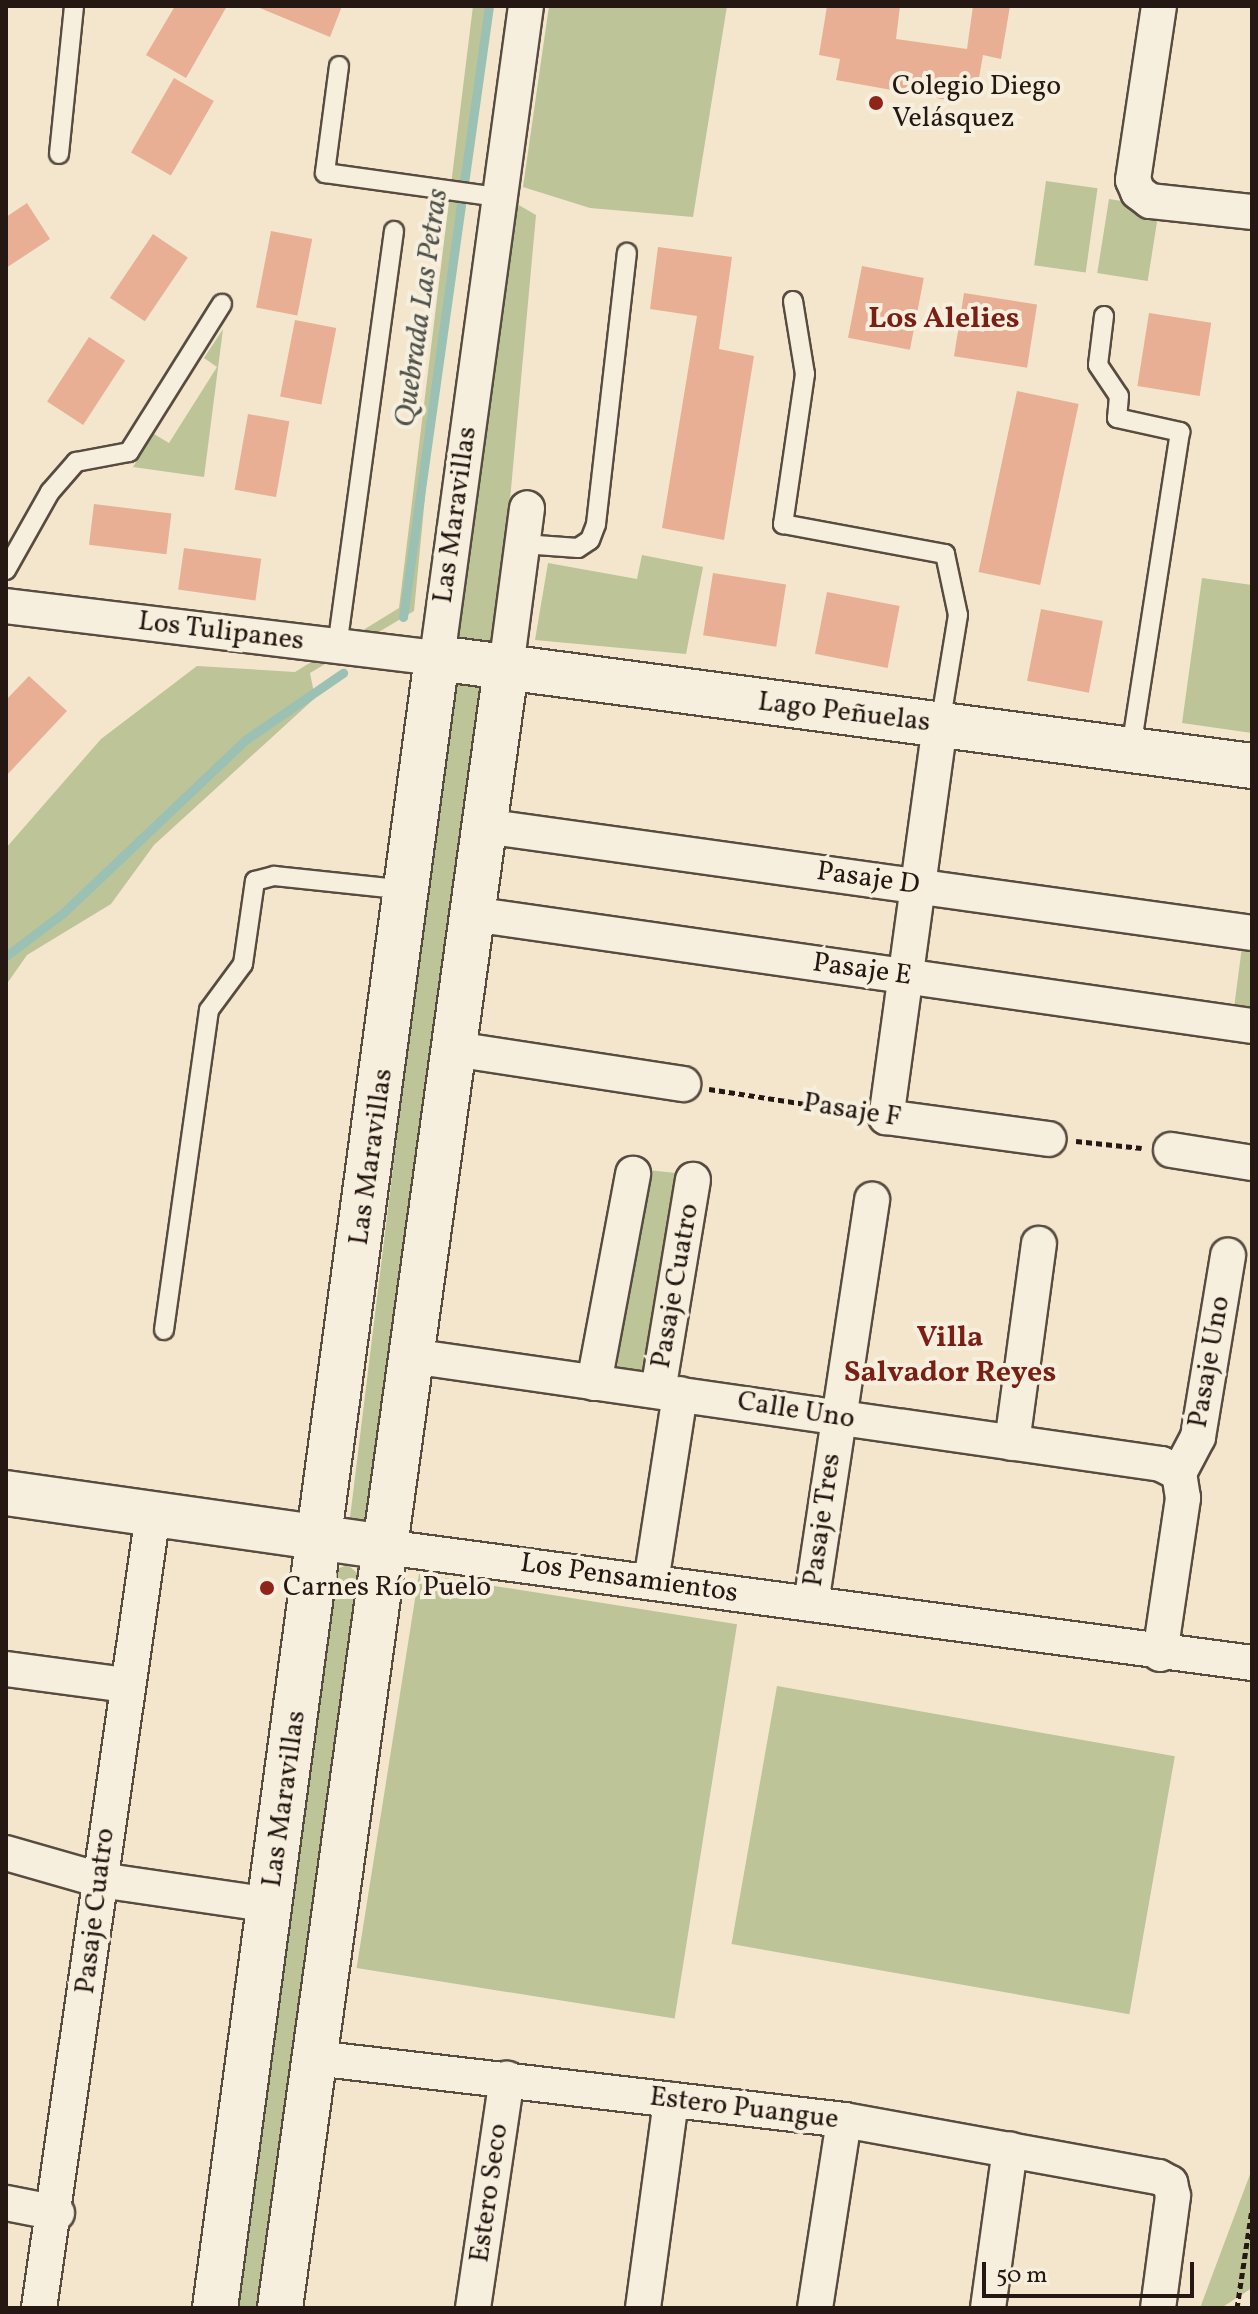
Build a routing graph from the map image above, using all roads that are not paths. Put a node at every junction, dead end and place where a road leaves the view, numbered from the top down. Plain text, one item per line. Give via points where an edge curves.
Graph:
1 (74, 6) edge
2 (526, 6) edge
3 (1159, 6) edge
4 (339, 66) dead end
5 (59, 154) dead end
6 (498, 197) junction
7 (1252, 212) edge
8 (394, 231) dead end
9 (627, 253) dead end
10 (793, 301) dead end
11 (222, 304) dead end
12 (1104, 316) dead end
13 (527, 508) dead end
14 (523, 544) junction
15 (6, 570) edge
16 (6, 606) edge
17 (337, 647) junction
18 (437, 658) junction
19 (506, 668) junction
20 (940, 725) junction
21 (1131, 750) junction
22 (1252, 766) edge
23 (484, 826) junction
24 (918, 886) junction
25 (407, 890) junction
26 (472, 914) junction
27 (1252, 933) edge
28 (905, 976) junction
29 (1252, 1026) edge
30 (454, 1049) junction
31 (683, 1084) road end
32 (1049, 1139) road end
33 (1171, 1150) road end
34 (1252, 1163) edge
35 (633, 1174) dead end
36 (693, 1180) dead end
37 (872, 1200) dead end
38 (1039, 1244) dead end
39 (1228, 1255) dead end
40 (164, 1330) dead end
41 (411, 1356) junction
42 (594, 1383) junction
43 (669, 1392) junction
44 (837, 1418) junction
45 (1012, 1443) junction
46 (1179, 1473) junction
47 (6, 1493) edge
48 (153, 1514) junction
49 (321, 1538) junction
50 (385, 1547) junction
51 (651, 1582) junction
52 (811, 1604) junction
53 (1160, 1654) junction
54 (1252, 1663) edge
55 (6, 1669) edge
56 (126, 1685) junction
57 (6, 1853) edge
58 (100, 1880) junction
59 (271, 1905) junction
60 (315, 2058) junction
61 (507, 2079) junction
62 (671, 2100) junction
63 (844, 2120) junction
64 (1010, 2150) junction
65 (6, 2203) edge
66 (57, 2213) junction
67 (39, 2308) edge
68 (215, 2308) edge
69 (280, 2308) edge
70 (473, 2308) edge
71 (643, 2308) edge
72 (815, 2308) edge
73 (988, 2308) edge
74 (1158, 2308) edge

1 - 5 lane
2 - 6 street, Las Maravillas
3 - 7 street via 1133,180 1138,192 1150,201
4 - 6 lane via 325,173
6 - 18 street, Las Maravillas
8 - 17 lane
9 - 14 lane via 596,524 590,540 578,548
10 - 20 lane via 805,374 783,524 945,554 958,615
11 - 15 lane via 129,452 76,462 50,492
12 - 21 lane via 1098,365 1119,396 1117,418 1180,432
13 - 14 street
14 - 19 street
16 - 17 street, Los Tulipanes
17 - 18 street, Los Tulipanes
18 - 19 street, Lago Peñuelas
18 - 25 street, Las Maravillas
19 - 20 street, Lago Peñuelas
19 - 23 street
20 - 21 street, Lago Peñuelas
20 - 24 street
21 - 22 street, Lago Peñuelas
23 - 24 street, Pasaje D
23 - 26 street
24 - 27 street, Pasaje D
24 - 28 street
25 - 40 lane via 274,876 255,881 243,964 209,1010
25 - 49 street, Las Maravillas
26 - 28 street, Pasaje E
26 - 30 street
28 - 29 street, Pasaje E
28 - 32 street, Pasaje F via 886,1117
30 - 31 street
30 - 41 street
33 - 34 street
35 - 42 street
36 - 43 street, Pasaje Cuatro
37 - 44 street, Pasaje Tres
38 - 45 street
39 - 46 street, Pasaje Uno via 1198,1437
41 - 42 street, Calle Uno
41 - 50 street
42 - 43 street, Calle Uno
43 - 44 street, Calle Uno
43 - 51 street, Pasaje Cuatro
44 - 45 street, Calle Uno
44 - 52 street, Pasaje Tres
45 - 46 street, Calle Uno via 1161,1464
46 - 53 street via 1183,1498
47 - 48 street, Los Pensamientos
48 - 49 street, Los Pensamientos
48 - 56 street, Pasaje Cuatro
49 - 50 street, Los Pensamientos
49 - 59 street, Las Maravillas
50 - 51 street, Los Pensamientos
50 - 60 street
51 - 52 street, Los Pensamientos
52 - 53 street, Los Pensamientos
53 - 54 street, Los Pensamientos
55 - 56 street
56 - 58 street, Pasaje Cuatro
57 - 58 street
58 - 59 street
58 - 66 street, Pasaje Cuatro
59 - 68 street, Las Maravillas
60 - 61 street, Estero Puangue
60 - 69 street
61 - 62 street, Estero Puangue
61 - 70 street, Estero Seco
62 - 63 street, Estero Puangue
62 - 71 street
63 - 64 street, Estero Puangue
63 - 72 street
64 - 73 street
64 - 74 street, Estero Puangue via 1170,2183 1173,2196
65 - 66 street
66 - 67 street, Pasaje Cuatro

